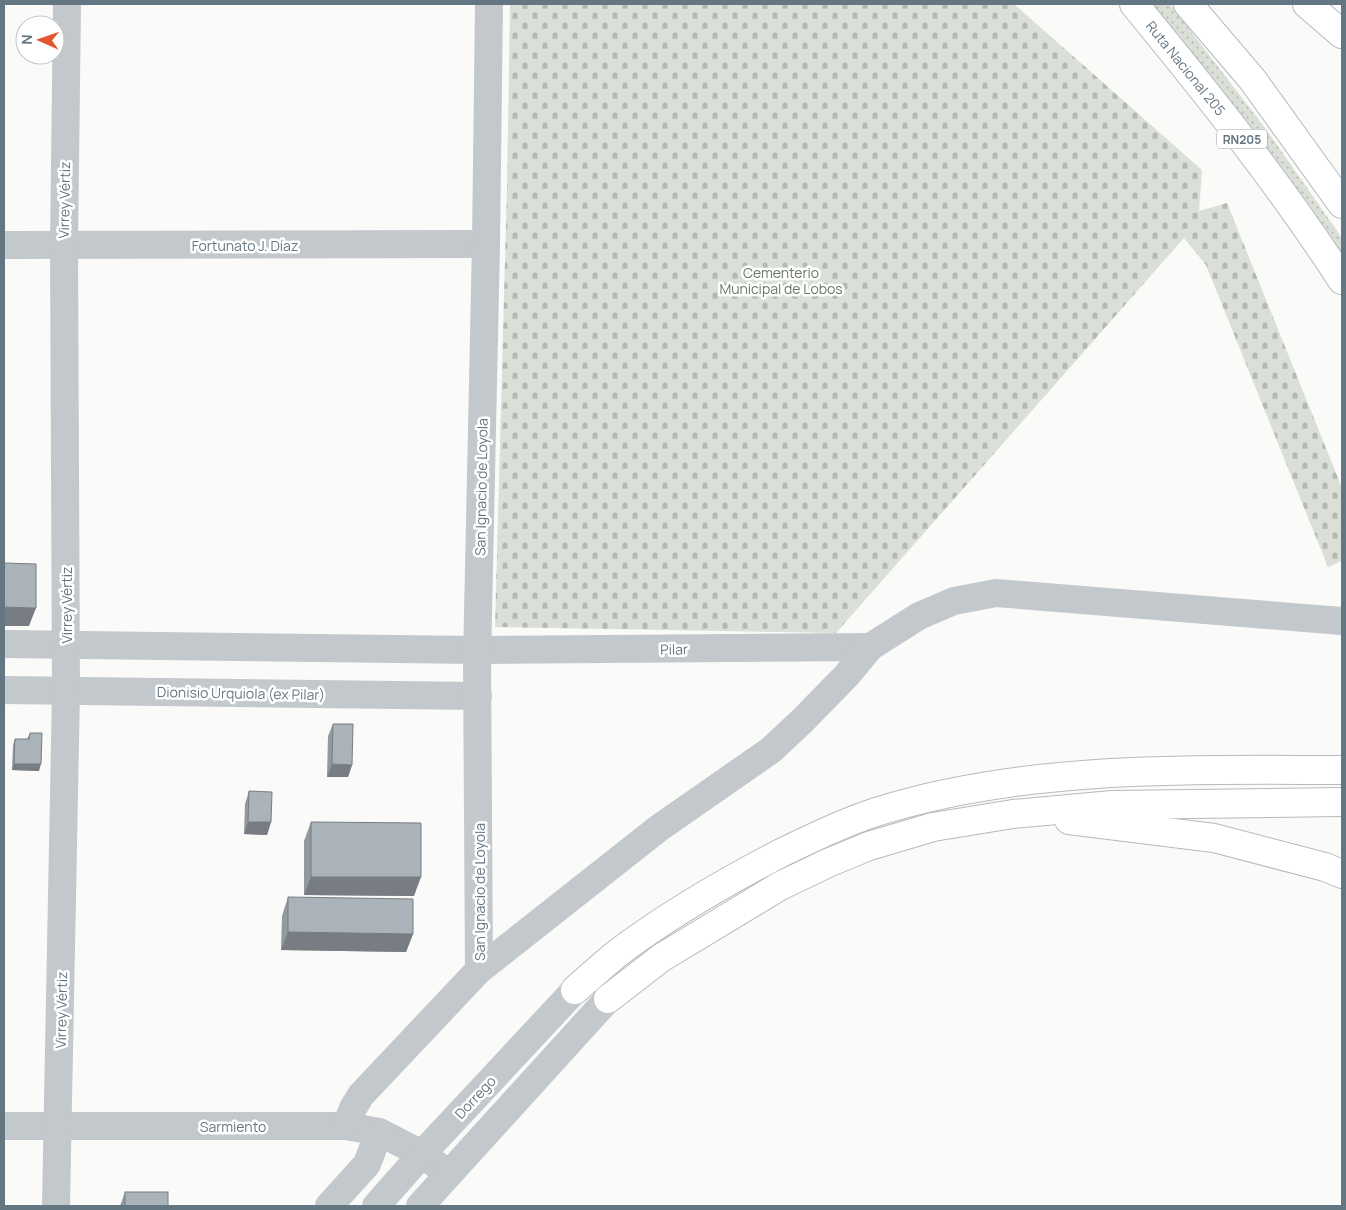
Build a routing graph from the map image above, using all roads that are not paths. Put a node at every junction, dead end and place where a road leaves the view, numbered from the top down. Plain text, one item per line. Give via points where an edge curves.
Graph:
1 (67, 4) edge
2 (489, 4) edge
3 (1134, 4) edge
4 (1188, 4) edge
5 (1307, 4) edge
6 (1342, 34) edge
7 (1342, 204) edge
8 (486, 244) junction
9 (4, 246) edge
10 (64, 246) junction
11 (1342, 280) edge
12 (1342, 621) edge
13 (4, 644) edge
14 (66, 646) junction
15 (870, 647) junction
16 (477, 650) junction
17 (4, 690) edge
18 (66, 690) junction
19 (478, 696) junction
20 (1342, 770) edge
21 (1342, 802) edge
22 (1013, 814) junction
23 (1342, 874) edge
24 (479, 970) junction
25 (575, 990) joint
26 (608, 999) joint
27 (4, 1126) edge
28 (59, 1126) junction
29 (346, 1126) junction
30 (379, 1132) junction
31 (422, 1154) junction
32 (449, 1174) junction
33 (56, 1206) edge
34 (329, 1206) edge
35 (376, 1206) edge
36 (420, 1206) edge

1 - 10 street, Virrey Vértiz
2 - 8 street, San Ignacio de Loyola
3 - 11 main road, Ruta Nacional 205 / RN205 via 1271,177
4 - 7 main road, RN205 via 1252,79
5 - 6 main road
8 - 10 street, Fortunato J. Díaz
8 - 16 street, San Ignacio de Loyola
9 - 10 street, Fortunato J. Díaz
10 - 14 street, Virrey Vértiz
12 - 15 street via 996,593 936,608
13 - 14 street
14 - 16 street
14 - 18 street, Virrey Vértiz
15 - 16 street, Pilar
15 - 24 street via 847,675 771,750 659,828
16 - 19 street, San Ignacio de Loyola
17 - 18 street, Dionisio Urquiola (ex Pilar)
18 - 19 street, Dionisio Urquiola (ex Pilar)
18 - 28 street, Virrey Vértiz
19 - 24 street, San Ignacio de Loyola
20 - 25 main road via 1142,772 1057,778 946,794 876,812 819,834 748,870 669,917 618,953
21 - 22 main road via 1112,805
22 - 23 main road via 1214,838
22 - 26 main road via 932,827 869,846 828,863 780,886 686,942
24 - 29 street via 361,1095
25 - 31 street, Dorrego
26 - 32 street
27 - 28 street, Sarmiento
28 - 29 street, Sarmiento
28 - 33 street, Virrey Vértiz
29 - 30 street, Sarmiento
30 - 31 street, Sarmiento
30 - 34 street via 367,1164
31 - 32 street, Sarmiento
31 - 35 street, Dorrego
32 - 36 street

